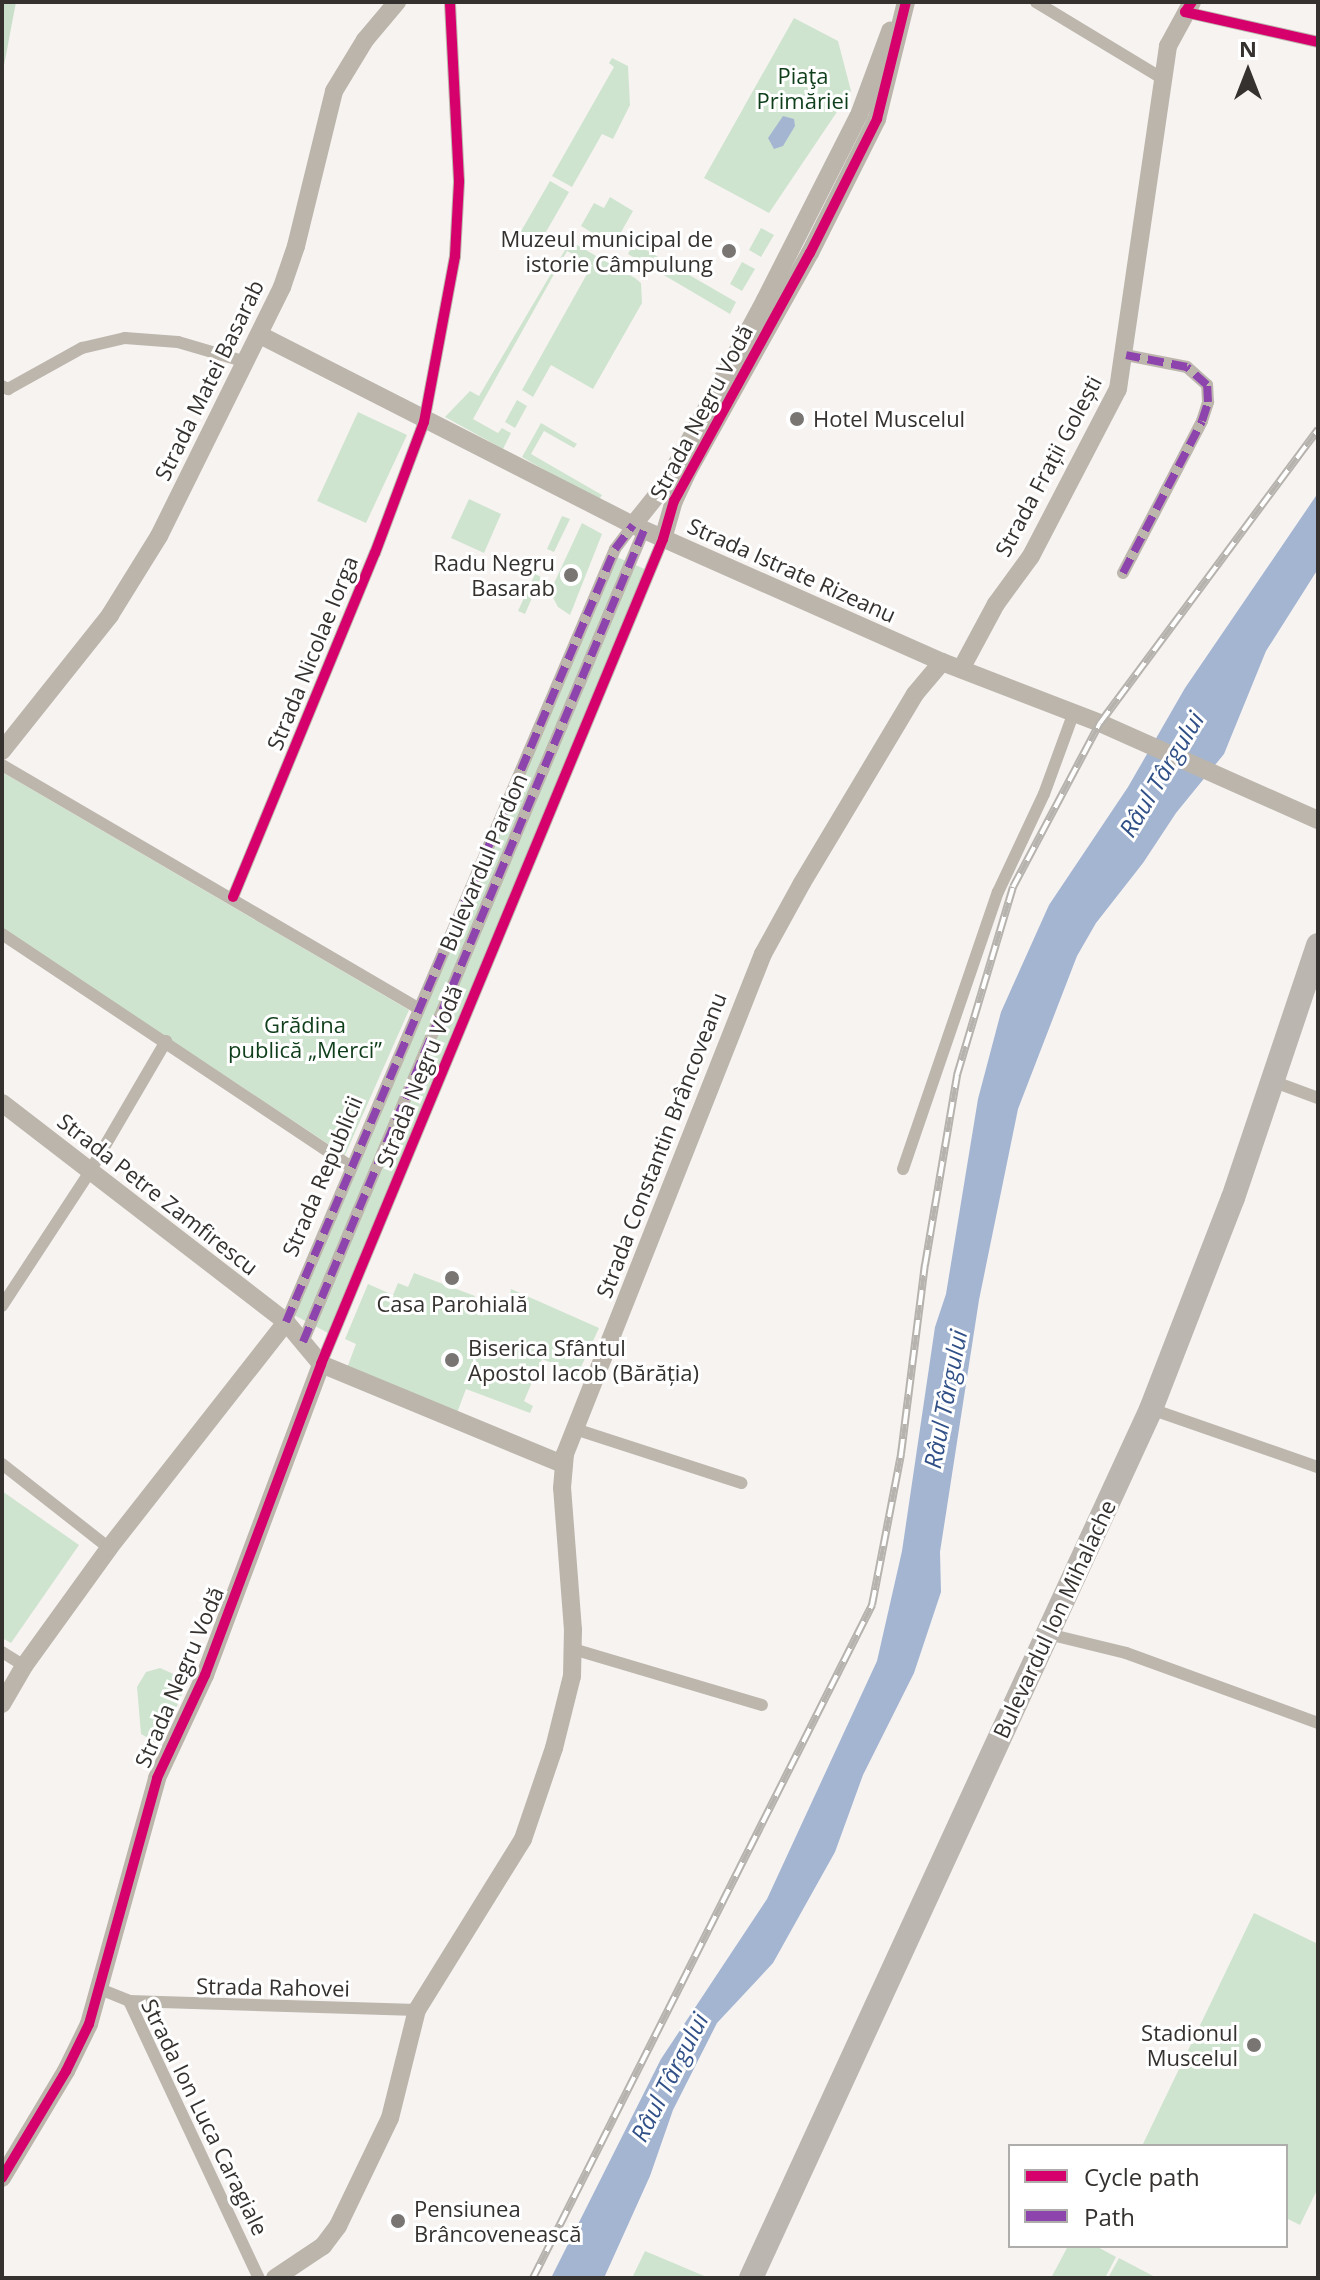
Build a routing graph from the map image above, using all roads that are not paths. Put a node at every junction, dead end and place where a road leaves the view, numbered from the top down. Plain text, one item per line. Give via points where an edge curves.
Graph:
1 (397, 2) edge
2 (450, 2) edge
3 (904, 2) edge
4 (1043, 4) edge
5 (1188, 7) edge
6 (1318, 42) edge
7 (1163, 79) junction
8 (260, 335) junction
9 (1126, 355) junction
10 (246, 362) junction
11 (4, 391) edge
12 (424, 422) junction
13 (639, 528) junction
14 (663, 539) junction
15 (1123, 573) dead end
16 (942, 662) junction
17 (961, 669) junction
18 (1074, 712) junction
19 (9, 728) edge
20 (2, 751) edge
21 (2, 765) edge
22 (1318, 820) edge
23 (233, 897) junction
24 (2, 934) edge
25 (1318, 945) edge
26 (419, 1009) junction
27 (166, 1041) junction
28 (1272, 1081) junction
29 (1318, 1098) edge
30 (2, 1103) edge
31 (352, 1167) junction
32 (903, 1169) dead end
33 (89, 1173) junction
34 (2, 1306) edge
35 (286, 1322) junction
36 (303, 1342) junction
37 (321, 1364) junction
38 (1151, 1409) junction
39 (575, 1429) junction
40 (2, 1464) edge
41 (563, 1464) junction
42 (1318, 1467) edge
43 (741, 1483) dead end
44 (109, 1548) junction
45 (1048, 1634) junction
46 (573, 1649) junction
47 (2, 1652) edge
48 (24, 1666) junction
49 (3, 1700) edge
50 (762, 1705) dead end
51 (1318, 1723) edge
52 (100, 1989) junction
53 (129, 2001) junction
54 (417, 2010) junction
55 (4, 2170) edge
56 (259, 2278) edge
57 (275, 2278) edge
58 (751, 2278) edge

1 - 8 street, Strada Matei Basarab via 334,91 296,246
2 - 12 street, Strada Nicolae Iorga via 459,166 455,256
3 - 13 street, Strada Negru Vodă via 840,154
3 - 14 street, Strada Negru Vodă via 877,119 810,253 688,471
4 - 7 street
5 - 6 street
5 - 7 street via 1168,46
7 - 9 street, Strada Frații Golești
8 - 10 street, Strada Matei Basarab
8 - 12 street, Strada Istrate Rizeanu
9 - 15 street via 1187,367 1207,385 1208,402
9 - 17 street, Strada Frații Golești via 1111,408 1031,556 996,604
10 - 11 street via 178,342 125,338 82,348
10 - 19 street, Strada Matei Basarab via 127,589
12 - 13 street, Strada Istrate Rizeanu
12 - 23 street, Strada Nicolae Iorga
13 - 14 street, Strada Istrate Rizeanu
13 - 26 street, Strada Republicii via 615,549
13 - 36 street, Bulevardul Pardon
14 - 16 street, Strada Istrate Rizeanu
14 - 37 street, Strada Negru Vodă
16 - 17 street, Strada Istrate Rizeanu
16 - 39 street, Strada Constantin Brâncoveanu via 915,694 763,954
17 - 18 street, Strada Istrate Rizeanu
18 - 22 street, Strada Istrate Rizeanu
18 - 32 street via 1044,794 998,892
19 - 20 street, Strada Matei Basarab
21 - 23 street
23 - 26 street
24 - 27 street
25 - 28 highway, Bulevardul Ion Mihalache
26 - 31 street, Strada Republicii
27 - 31 street
27 - 33 street
28 - 29 street
28 - 38 highway, Bulevardul Ion Mihalache
30 - 33 street, Strada Petre Zamfirescu
31 - 35 street, Strada Republicii
33 - 34 street
33 - 35 street, Strada Petre Zamfirescu
35 - 36 street, Strada Petre Zamfirescu
35 - 44 street, Strada Republicii
36 - 37 street, Strada Petre Zamfirescu
37 - 41 street
37 - 52 street, Strada Negru Vodă via 205,1675 157,1778
38 - 42 street
38 - 45 highway, Bulevardul Ion Mihalache
39 - 41 street, Strada Constantin Brâncoveanu
39 - 43 street
40 - 44 street
41 - 46 street, Strada Constantin Brâncoveanu
44 - 48 street, Strada Republicii
45 - 51 street via 1126,1653
45 - 58 highway, Bulevardul Ion Mihalache
46 - 50 street
46 - 54 street, Strada Constantin Brâncoveanu via 567,1704 523,1839
47 - 48 street
48 - 49 street, Strada Republicii
52 - 53 street, Strada Ion Luca Caragiale
52 - 55 street, Strada Negru Vodă via 66,2071
53 - 54 street, Strada Rahovei
53 - 56 street, Strada Ion Luca Caragiale
54 - 57 street, Strada Constantin Brâncoveanu via 390,2118 338,2226 323,2246

